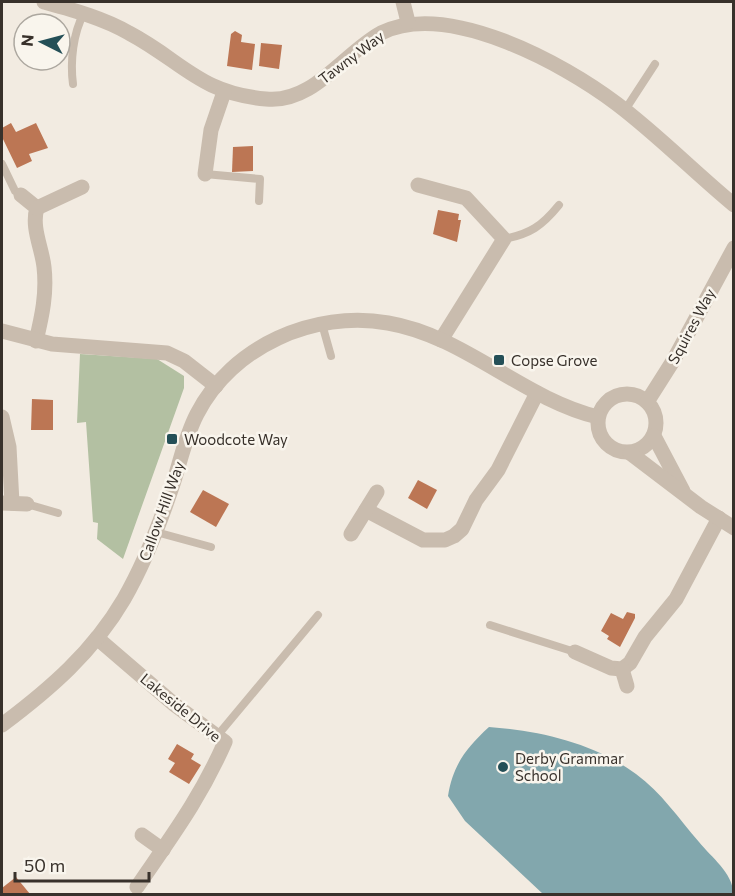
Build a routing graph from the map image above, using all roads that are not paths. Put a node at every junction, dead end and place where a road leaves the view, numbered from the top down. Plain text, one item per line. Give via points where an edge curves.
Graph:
1 (44, 2) edge
2 (403, 2) edge
3 (86, 7) edge
4 (408, 22) junction
5 (655, 64) dead end
6 (73, 84) dead end
7 (224, 92) junction
8 (625, 110) junction
9 (2, 164) edge
10 (205, 174) joint
11 (418, 185) dead end
12 (82, 187) dead end
13 (21, 195) joint
14 (259, 201) dead end
15 (734, 205) edge
16 (559, 206) dead end
17 (36, 208) junction
18 (504, 239) junction
19 (734, 248) edge
20 (322, 324) junction
21 (2, 334) edge
22 (441, 340) junction
23 (36, 341) junction
24 (331, 356) dead end
25 (216, 386) junction
26 (537, 393) junction
27 (647, 402) junction
28 (2, 417) edge
29 (598, 417) junction
30 (654, 436) junction
31 (630, 453) junction
32 (377, 492) dead end
33 (685, 495) junction
34 (14, 503) edge
35 (366, 510) junction
36 (58, 513) dead end
37 (719, 518) junction
38 (734, 528) edge
39 (156, 532) junction
40 (351, 534) dead end
41 (211, 547) dead end
42 (318, 615) dead end
43 (490, 625) dead end
44 (97, 638) junction
45 (575, 652) joint
46 (622, 669) junction
47 (627, 686) dead end
48 (2, 725) edge
49 (217, 736) junction
50 (142, 835) dead end
51 (163, 850) junction
52 (137, 887) dead end

1 - 3 street, Tawny Way
2 - 4 street
3 - 6 lane via 78,24
3 - 7 street, Tawny Way
4 - 7 street, Tawny Way via 381,32 319,82 294,94 268,100
4 - 8 street, Tawny Way via 445,21 478,29 558,68
5 - 8 lane
7 - 10 street via 211,130
8 - 15 street, Tawny Way
9 - 13 lane via 15,191
10 - 14 lane via 260,179
11 - 18 street via 466,198
12 - 17 street
13 - 17 street
16 - 18 lane via 544,224 526,234
17 - 23 street via 45,292
18 - 22 street
19 - 27 street, Squires Way
20 - 22 street, Callow Hill Way via 376,321 418,330
20 - 24 lane
20 - 25 street, Callow Hill Way via 272,341 242,361
21 - 23 street
22 - 26 street, Callow Hill Way
23 - 25 street via 168,353
25 - 39 street, Callow Hill Way via 189,434
26 - 29 street, Callow Hill Way via 574,411
26 - 35 street via 498,470 454,536 423,540
27 - 29 street via 637,396 618,395 604,405
27 - 30 street via 655,415
28 - 34 street
29 - 31 street via 604,442 617,451
30 - 31 street via 645,447
30 - 33 street
31 - 33 street
32 - 35 street
33 - 37 street
34 - 36 lane
35 - 40 street
37 - 38 street
37 - 46 street via 676,599
39 - 41 lane
39 - 44 street, Callow Hill Way via 123,600
42 - 49 lane
43 - 45 lane
44 - 48 street, Callow Hill Way via 56,682
44 - 49 street, Lakeside Drive
45 - 46 street
46 - 47 street
49 - 51 street, Lakeside Drive via 225,742 207,784
50 - 51 street
51 - 52 street, Lakeside Drive

